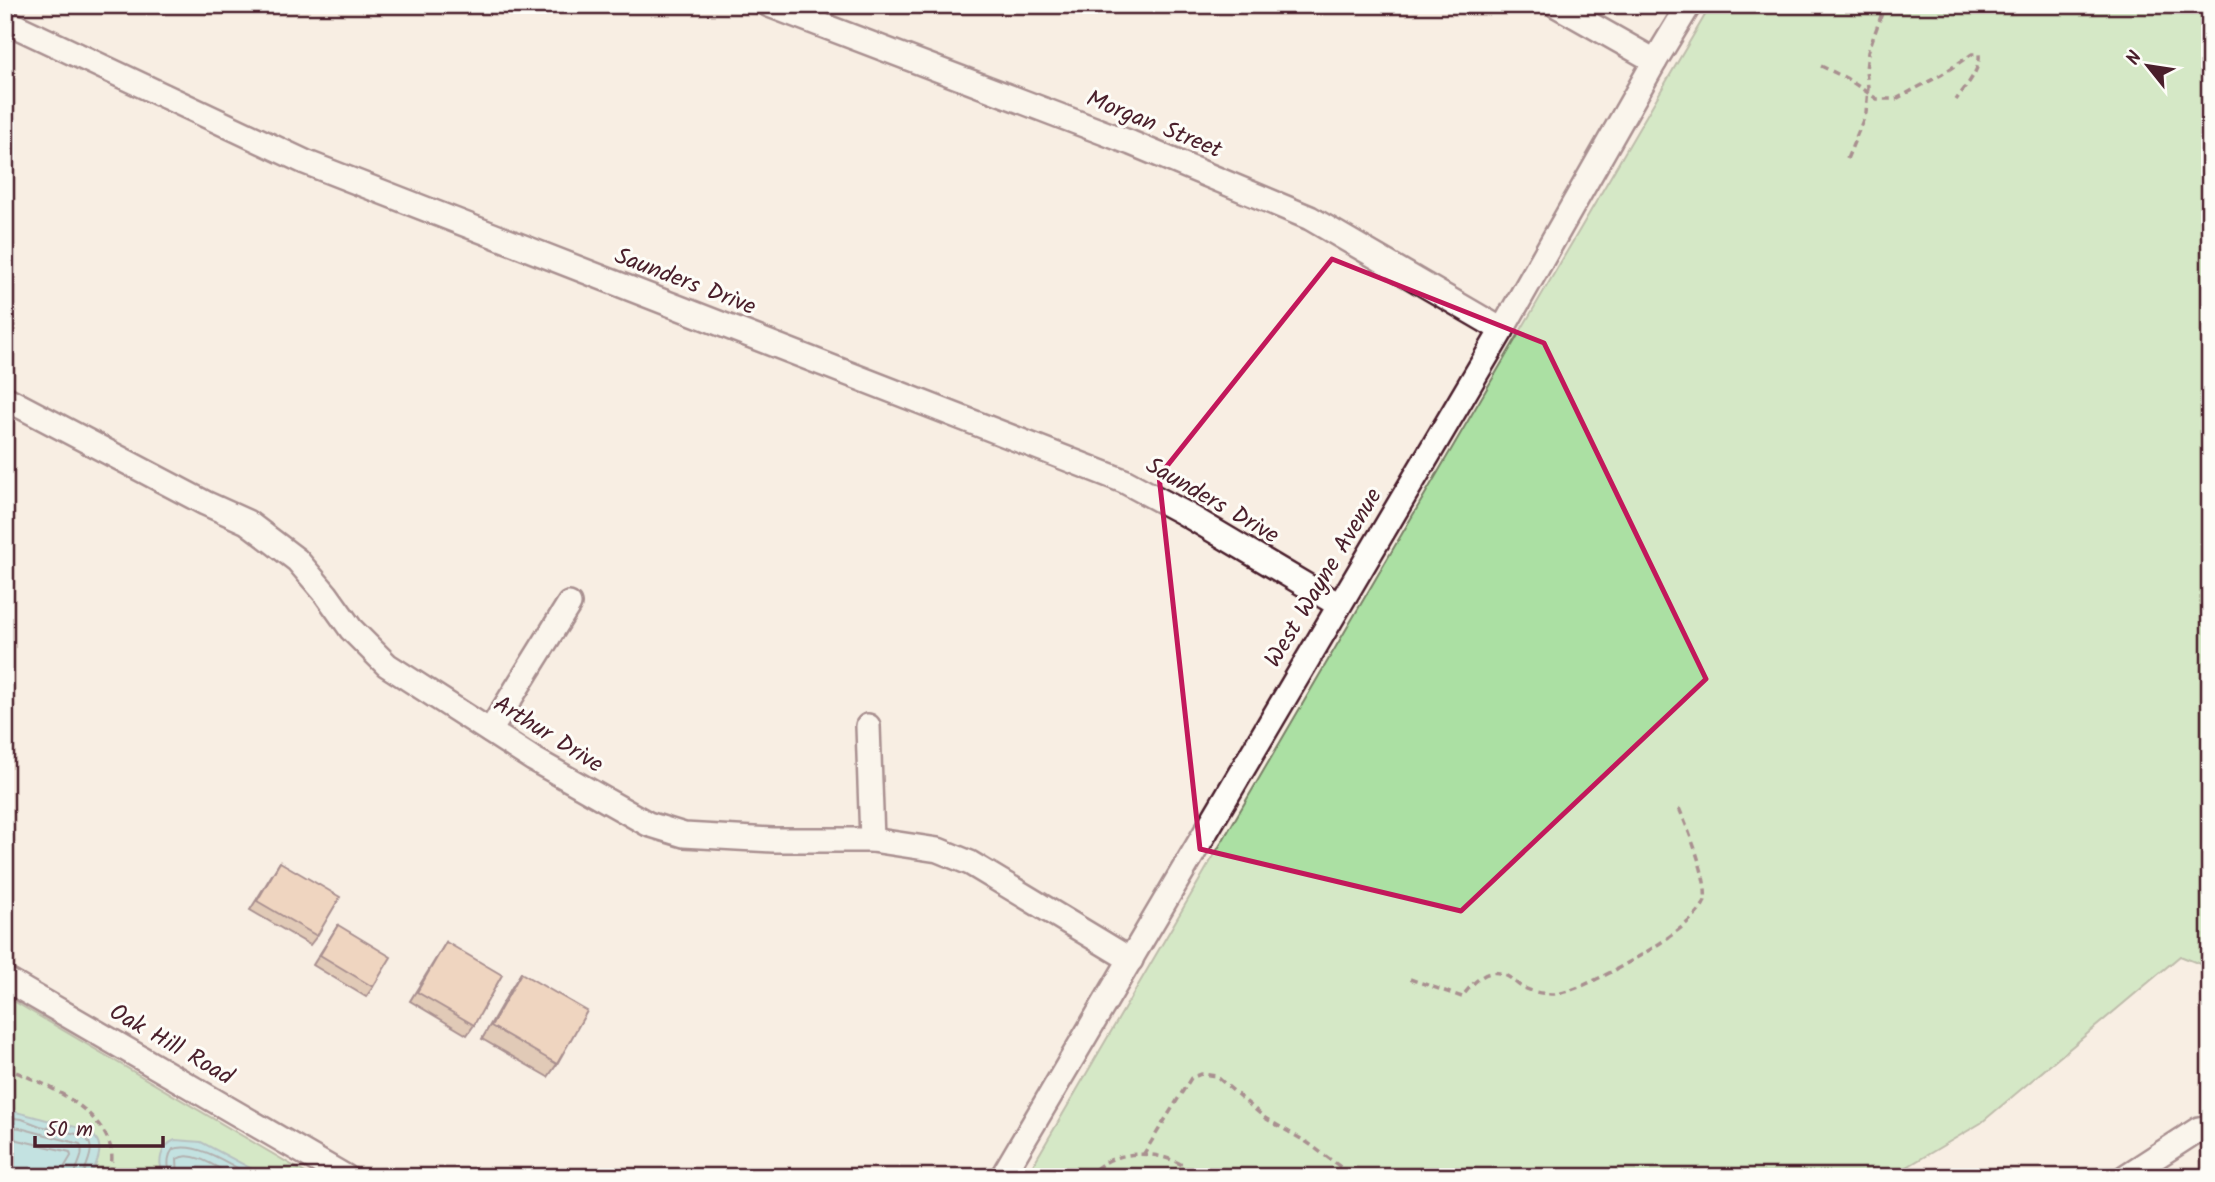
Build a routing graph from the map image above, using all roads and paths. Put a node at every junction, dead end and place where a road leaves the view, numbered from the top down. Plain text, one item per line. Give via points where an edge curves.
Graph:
1 (769, 5) edge
2 (1556, 5) edge
3 (1689, 5) edge
4 (1885, 5) edge
5 (5, 21) edge
6 (1655, 61) junction
7 (1821, 66) dead end
8 (1868, 91) junction
9 (1956, 100) dead end
10 (1847, 159) dead end
11 (1502, 330) junction
12 (5, 398) edge
13 (569, 604) dead end
14 (1339, 605) junction
15 (868, 726) dead end
16 (490, 731) junction
17 (1679, 808) dead end
18 (872, 840) junction
19 (1131, 960) junction
20 (5, 979) edge
21 (1410, 979) dead end
22 (5, 1068) edge
23 (2210, 1127) edge
24 (1143, 1155) junction
25 (110, 1177) edge
26 (346, 1177) edge
27 (1002, 1177) edge
28 (1087, 1177) edge
29 (1195, 1177) edge
30 (1354, 1177) edge
31 (2125, 1177) edge

1 - 11 street, Morgan Street via 1132,143 1310,218
2 - 6 street
3 - 6 street, West Wayne Avenue
4 - 8 path via 1868,52
5 - 14 street, Saunders Drive via 304,162 1124,481
6 - 11 street, West Wayne Avenue
7 - 8 path
8 - 9 path via 1877,99 1896,99 1979,54 1980,61
8 - 10 path via 1866,113
11 - 14 street, West Wayne Avenue
12 - 16 street, Arthur Drive via 247,522 297,560 351,629 387,665
13 - 16 street
14 - 19 street, West Wayne Avenue
15 - 18 street
16 - 18 street, Arthur Drive via 625,812 684,835
17 - 21 path via 1702,876 1705,901 1697,914 1640,956 1578,989 1555,994 1520,987 1498,973 1472,983 1462,997
18 - 19 street, Arthur Drive via 938,850 970,863
19 - 27 street, West Wayne Avenue
20 - 26 street, Oak Hill Road
22 - 25 path via 50,1086 99,1126 111,1148
23 - 31 street via 2199,1129
24 - 28 path via 1113,1158
24 - 29 path via 1175,1162
24 - 30 path via 1191,1078 1201,1074 1216,1076 1265,1118

